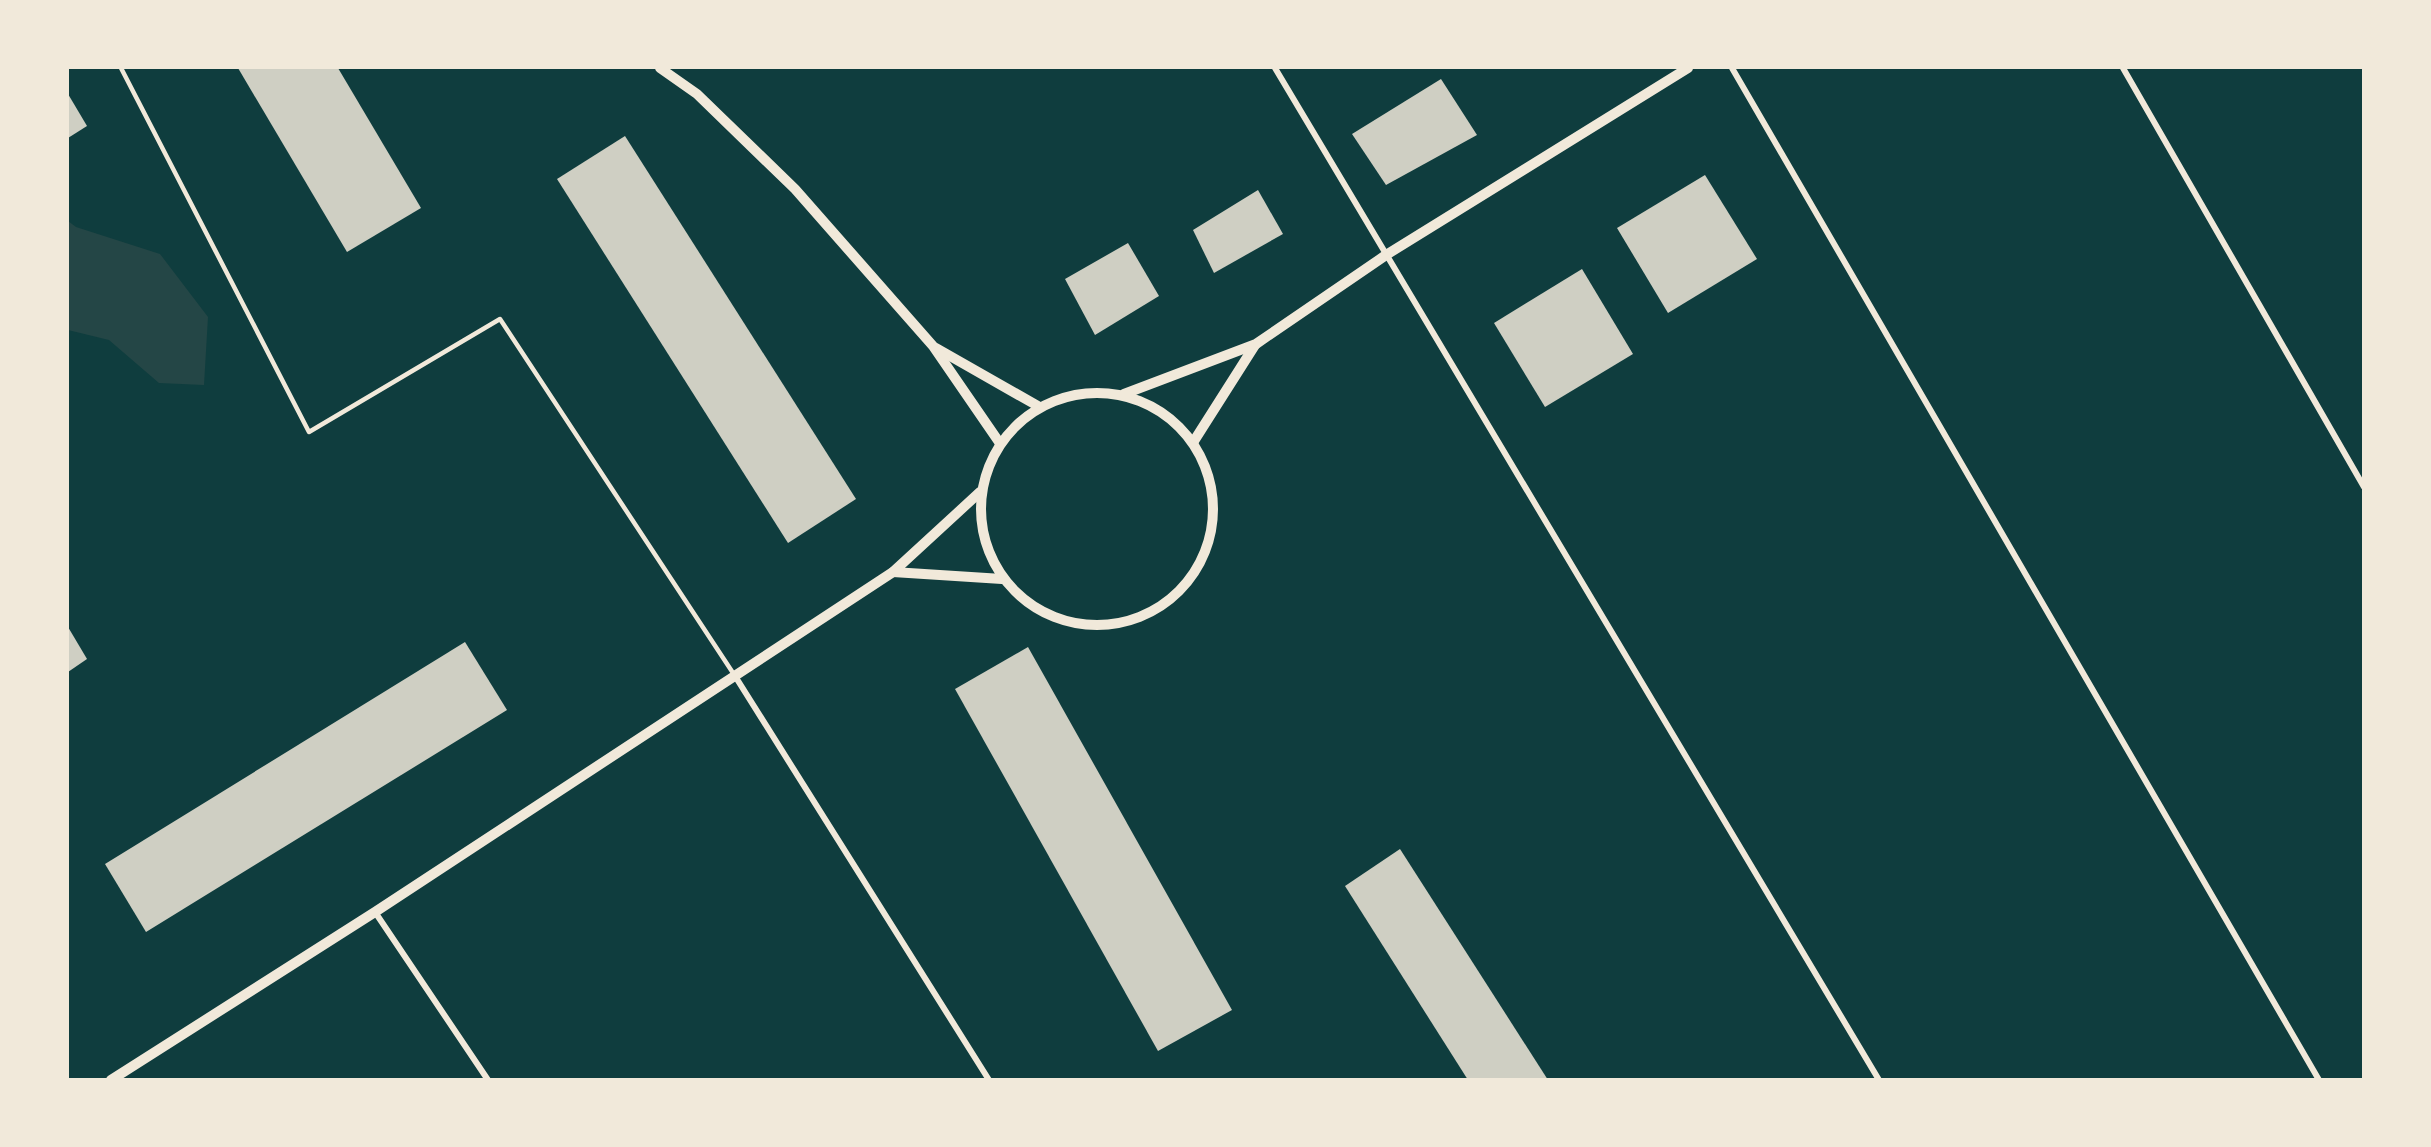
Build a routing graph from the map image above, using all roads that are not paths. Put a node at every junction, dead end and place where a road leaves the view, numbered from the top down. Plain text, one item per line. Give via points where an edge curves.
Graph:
1 (121, 68) edge
2 (660, 68) edge
3 (1275, 68) edge
4 (1688, 68) edge
5 (1732, 68) edge
6 (2123, 68) edge
7 (1386, 255) junction
8 (1256, 344) junction
9 (933, 346) junction
10 (1124, 394) junction
11 (1038, 406) junction
12 (1194, 441) junction
13 (999, 442) junction
14 (2364, 487) edge
15 (980, 492) junction
16 (893, 572) junction
17 (1002, 579) junction
18 (735, 676) junction
19 (375, 912) junction
20 (111, 1080) edge
21 (489, 1080) edge
22 (989, 1080) edge
23 (1879, 1080) edge
24 (2319, 1080) edge

1 - 18 lane via 309,432 500,319
2 - 9 street via 697,94 795,189
3 - 7 street
4 - 7 street
5 - 24 street
6 - 14 street
7 - 8 street
7 - 23 street
8 - 10 street
8 - 12 street
9 - 11 street
9 - 13 street
10 - 11 street via 1092,391
10 - 12 street via 1152,405
11 - 13 street
12 - 17 street via 1212,486 1214,516 1206,550 1186,584 1148,614 1118,624 1084,625 1058,619 1023,600
13 - 15 street
15 - 16 street
15 - 17 street via 983,538
16 - 17 street
16 - 18 street
18 - 19 street
18 - 22 street
19 - 20 street
19 - 21 street

